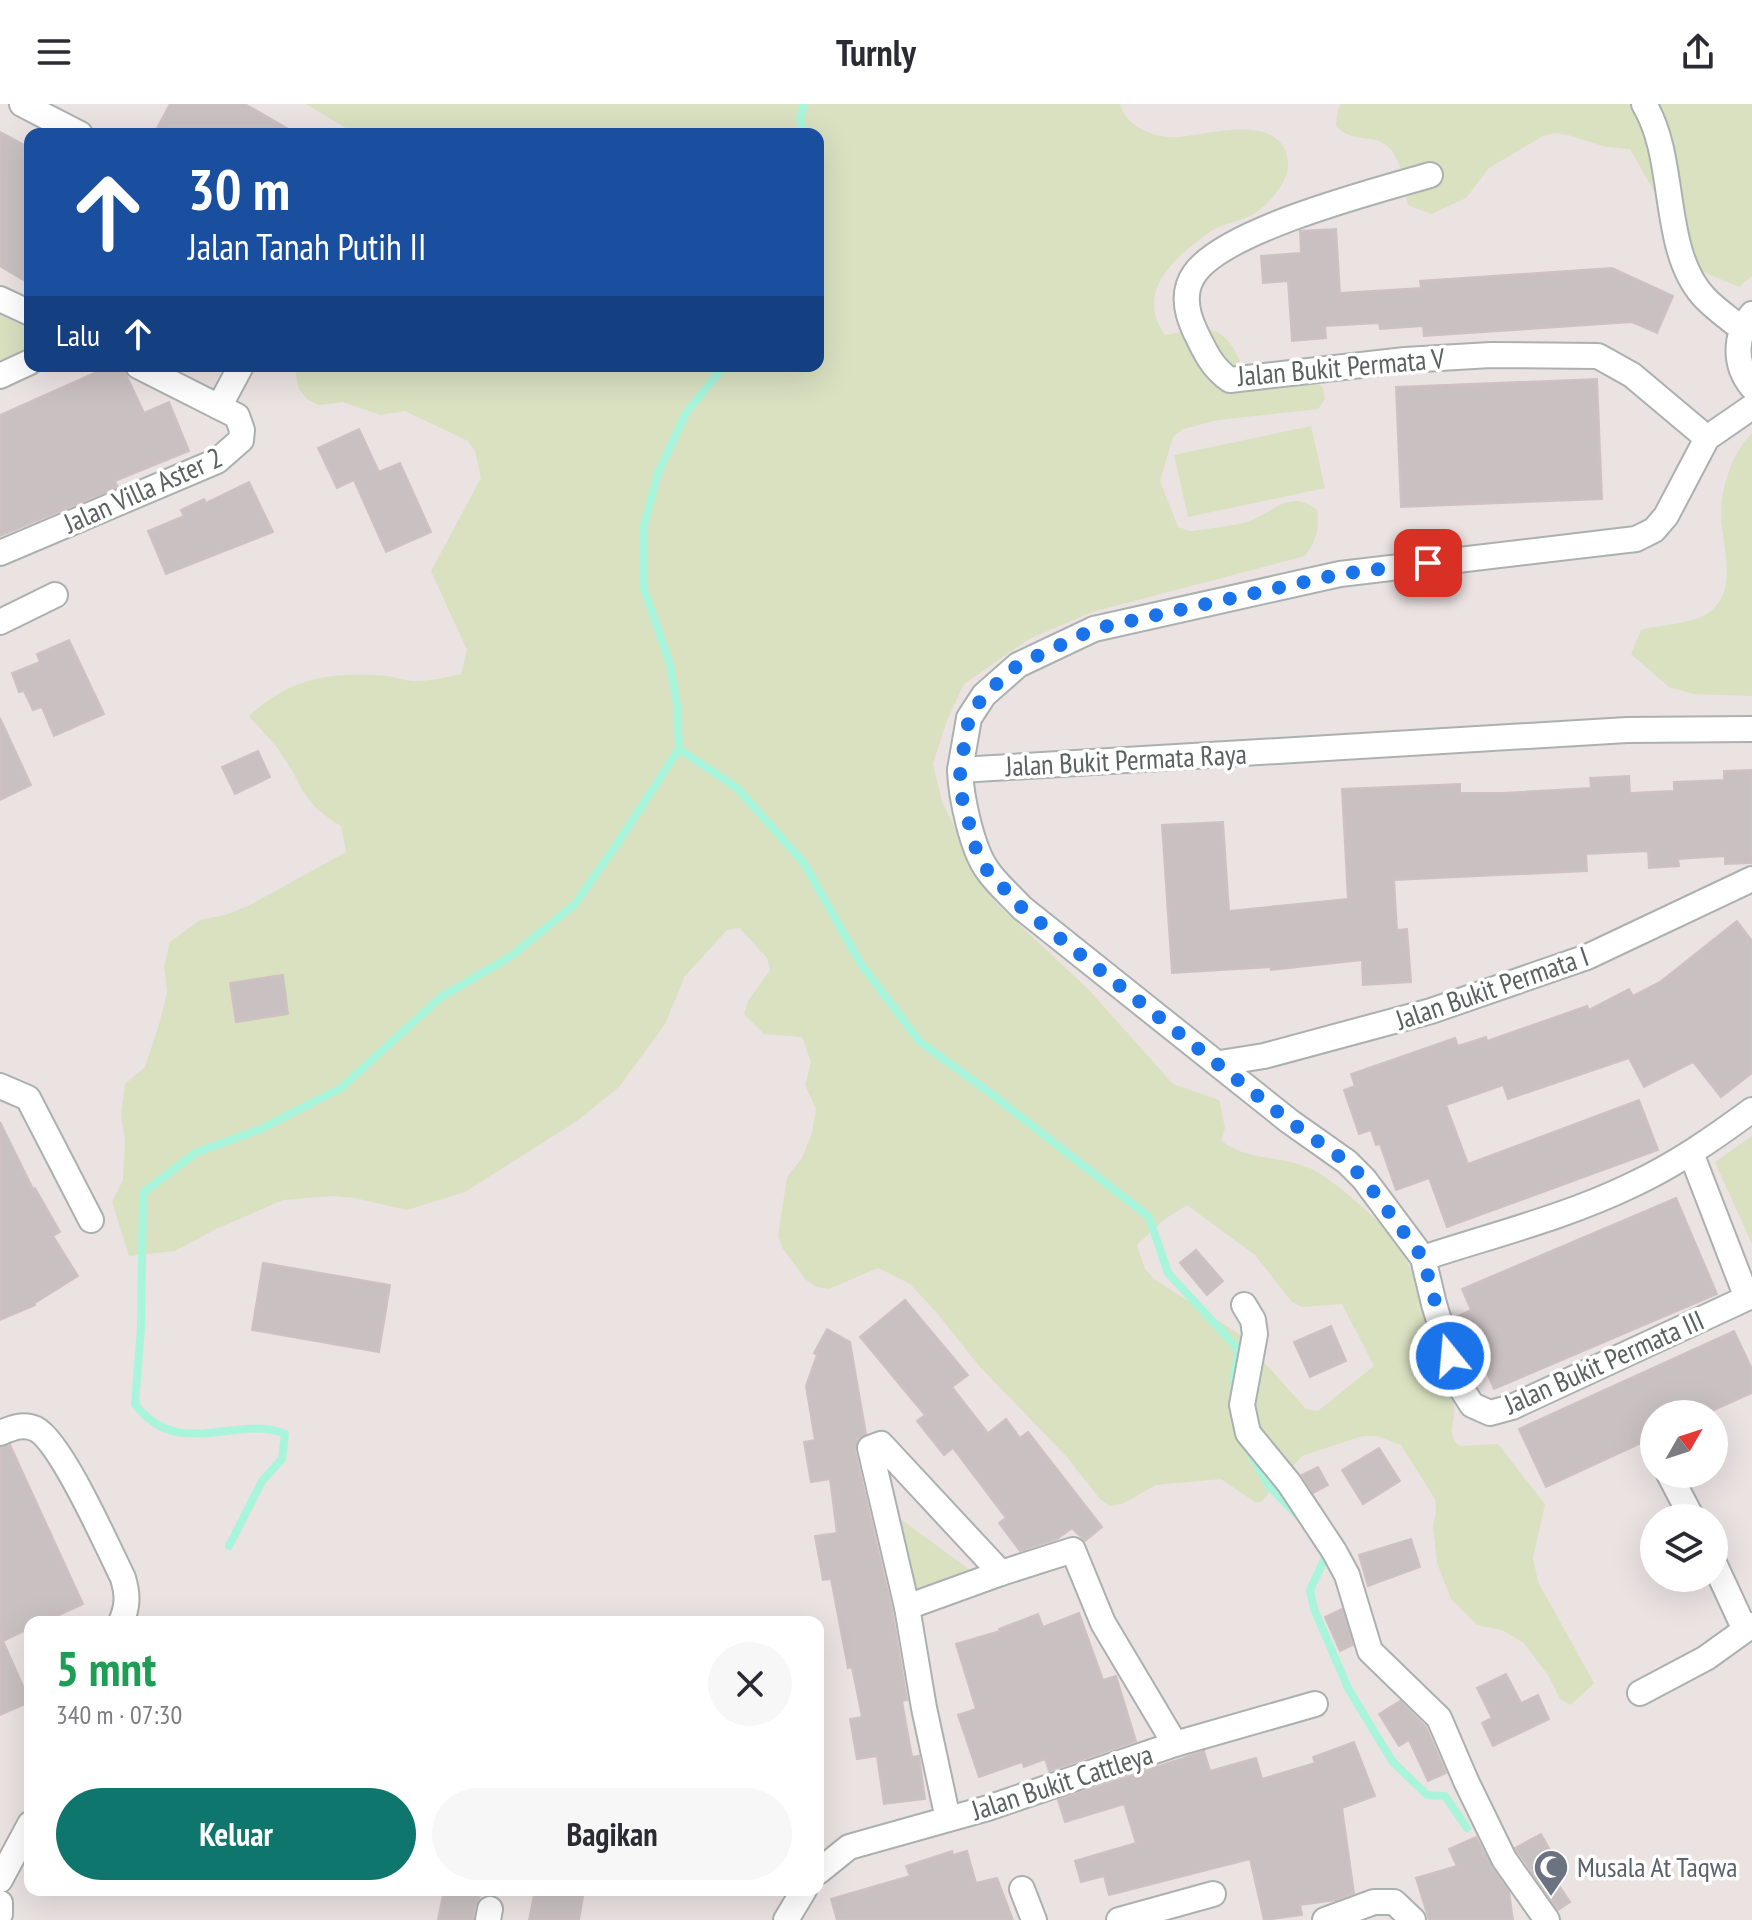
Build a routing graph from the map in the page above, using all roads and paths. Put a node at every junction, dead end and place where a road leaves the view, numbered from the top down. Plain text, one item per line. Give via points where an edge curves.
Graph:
1 (22, 104) edge
2 (1644, 104) edge
3 (68, 128) edge
4 (1430, 175) dead end
5 (0, 299) edge
6 (24, 310) edge
7 (1747, 321) edge
8 (24, 365) edge
9 (150, 372) edge
10 (238, 372) edge
11 (0, 376) edge
12 (1752, 387) edge
13 (219, 407) junction
14 (1752, 407) edge
15 (1707, 438) junction
16 (0, 553) edge
17 (55, 595) dead end
18 (0, 622) edge
19 (1752, 729) edge
20 (960, 770) junction
21 (1752, 879) edge
22 (1220, 1063) junction
23 (0, 1086) edge
24 (1752, 1110) edge
25 (1691, 1153) junction
26 (91, 1220) dead end
27 (1423, 1258) junction
28 (1244, 1305) dead end
29 (0, 1433) edge
30 (1001, 1573) junction
31 (1728, 1590) edge
32 (907, 1607) junction
33 (124, 1616) edge
34 (1748, 1628) edge
35 (1640, 1693) dead end
36 (1315, 1704) dead end
37 (1175, 1744) junction
38 (948, 1819) junction
39 (24, 1835) edge
40 (824, 1867) edge
41 (0, 1880) edge
42 (1022, 1889) dead end
43 (1213, 1894) dead end
44 (800, 1896) edge
45 (0, 1903) edge
46 (0, 1914) edge
47 (786, 1920) edge
48 (1034, 1920) edge
49 (1119, 1920) edge
50 (1325, 1920) edge
51 (1413, 1920) edge
52 (1547, 1920) edge

1 - 3 street
2 - 7 street via 1666,169 1681,253 1703,296
4 - 15 street, Jalan Bukit Permata V via 1277,225 1233,243 1207,262 1188,286 1186,302 1189,319 1216,369 1230,380 1405,360 1598,356 1632,375
5 - 6 street
7 - 12 street via 1738,344 1739,360
8 - 11 street
9 - 13 street, Jalan Villa Aster 2
10 - 13 street, Jalan Villa Aster 2
13 - 16 street, Jalan Villa Aster 2 via 237,416 242,430 241,440 217,461
14 - 15 street, Jalan Bukit Permata Raya
15 - 20 street, Jalan Bukit Permata Raya via 1666,516 1636,539 1340,574 1094,629 1018,665 984,695 969,718
17 - 18 street
19 - 20 street, Jalan Bukit Permata Raya via 1612,731
20 - 22 street via 961,794 987,870 1022,908
21 - 22 street, Jalan Bukit Permata I via 1587,957 1445,1006 1264,1056
22 - 27 street via 1347,1162
23 - 26 street via 28,1098
24 - 25 street
25 - 27 street via 1601,1198
25 - 27 street, Jalan Bukit Permata III via 1747,1298 1512,1407 1490,1413 1472,1405 1458,1383
28 - 52 street via 1255,1334 1242,1405 1248,1433 1334,1551 1347,1575 1370,1651 1439,1718 1504,1859
29 - 33 street via 20,1426 39,1430 60,1457 123,1578 128,1595
30 - 32 street, Jalan Bukit Cattleya
30 - 32 street, Jalan Bukit Cattleya via 876,1444 870,1448
30 - 37 street, Jalan Bukit Cattleya via 1073,1550 1103,1623
31 - 34 street
32 - 38 street, Jalan Bukit Cattleya
34 - 35 street via 1706,1658
36 - 37 street, Jalan Bukit Cattleya
37 - 38 street, Jalan Bukit Cattleya
38 - 40 street, Jalan Bukit Cattleya via 849,1847
39 - 41 street
42 - 48 street
43 - 49 street
44 - 47 street
45 - 46 street
50 - 51 street via 1374,1902 1394,1902

